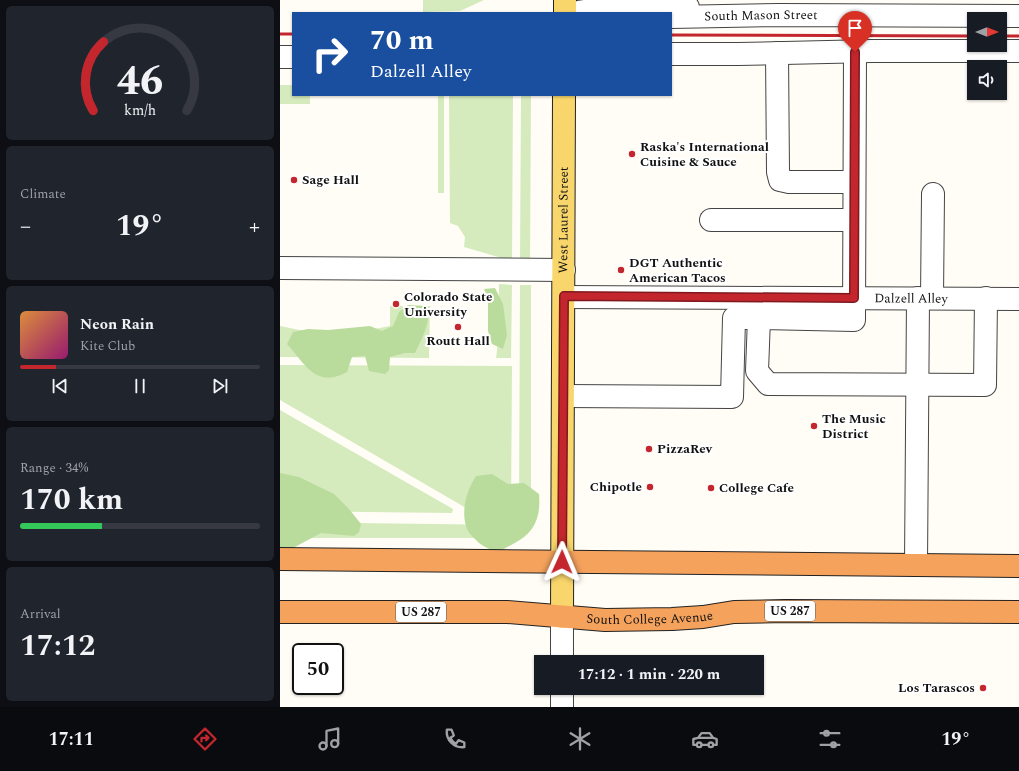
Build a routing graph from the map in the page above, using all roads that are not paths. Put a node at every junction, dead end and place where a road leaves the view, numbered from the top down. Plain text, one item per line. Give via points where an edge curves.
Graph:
1 (565, 0) edge
2 (740, 6) edge
3 (565, 12) edge
4 (579, 12) edge
5 (1019, 16) edge
6 (672, 17) edge
7 (1019, 51) edge
8 (855, 52) junction
9 (777, 53) junction
10 (672, 54) edge
11 (280, 58) edge
12 (292, 58) edge
13 (564, 96) edge
14 (854, 182) junction
15 (933, 194) dead end
16 (710, 220) dead end
17 (854, 220) junction
18 (280, 268) edge
19 (564, 270) junction
20 (564, 296) junction
21 (854, 298) junction
22 (925, 298) junction
23 (986, 298) junction
24 (1019, 298) edge
25 (759, 318) junction
26 (917, 385) junction
27 (563, 396) junction
28 (280, 559) edge
29 (562, 562) junction
30 (916, 565) junction
31 (1019, 566) edge
32 (280, 612) edge
33 (1019, 612) edge
34 (562, 617) junction
35 (562, 655) edge
36 (562, 695) edge
37 (562, 707) edge

1 - 3 main road
2 - 4 street via 621,7
2 - 5 street, South Mason Street via 798,15
2 - 6 street, South Mason Street
7 - 8 street
8 - 9 street
8 - 14 street
9 - 10 street
9 - 14 street via 780,180
11 - 12 street
13 - 19 main road, West Laurel Street
14 - 17 street
15 - 22 street
16 - 17 street
17 - 21 street
18 - 19 street
19 - 20 main road, West Laurel Street
20 - 21 street, Dalzell Alley
20 - 27 main road, West Laurel Street
21 - 22 street, Dalzell Alley
21 - 25 street via 854,320
22 - 23 street, Dalzell Alley
22 - 26 street
23 - 24 street, Dalzell Alley
23 - 26 street via 985,385
25 - 26 street via 757,371 768,384
25 - 27 street via 734,318 732,397
26 - 30 street
27 - 29 main road, West Laurel Street
28 - 29 highway
29 - 30 highway
29 - 34 main road, West Laurel Street
30 - 31 highway
32 - 34 highway, South College Avenue / US 287 via 507,612
33 - 34 highway, South College Avenue / US 287 via 785,611 734,612 672,619 605,620
34 - 35 street
36 - 37 street

